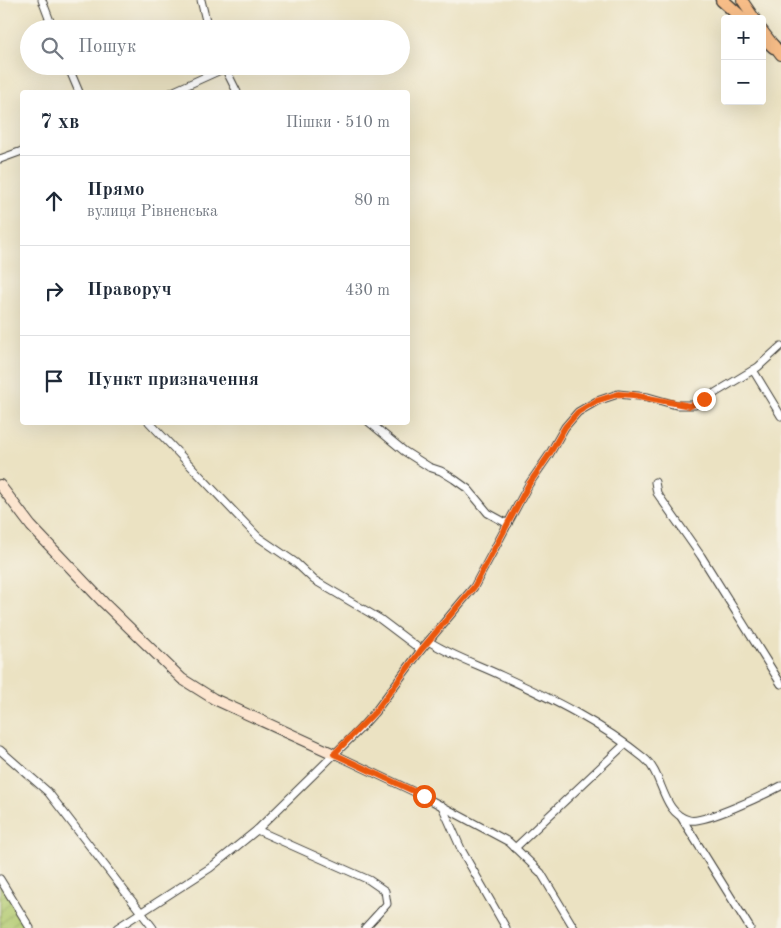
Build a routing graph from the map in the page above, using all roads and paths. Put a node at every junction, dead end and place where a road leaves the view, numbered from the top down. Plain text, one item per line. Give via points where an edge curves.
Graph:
1 (42, 0) edge
2 (201, 0) edge
3 (722, 0) edge
4 (742, 0) edge
5 (739, 15) edge
6 (752, 15) edge
7 (50, 20) edge
8 (206, 20) edge
9 (766, 35) edge
10 (766, 40) edge
11 (778, 51) edge
12 (72, 75) edge
13 (207, 75) edge
14 (228, 75) edge
15 (78, 90) edge
16 (176, 90) edge
17 (236, 90) edge
18 (20, 151) edge
19 (0, 159) edge
20 (781, 346) edge
21 (753, 370) junction
22 (781, 416) edge
23 (152, 425) edge
24 (373, 425) edge
25 (655, 482) dead end
26 (0, 484) edge
27 (508, 524) junction
28 (430, 642) junction
29 (421, 650) junction
30 (781, 684) edge
31 (624, 745) junction
32 (0, 750) edge
33 (334, 754) junction
34 (781, 786) edge
35 (442, 806) junction
36 (681, 817) junction
37 (257, 830) junction
38 (515, 848) junction
39 (0, 879) edge
40 (141, 910) junction
41 (30, 928) edge
42 (117, 928) edge
43 (153, 928) edge
44 (365, 928) edge
45 (506, 928) edge
46 (574, 928) edge
47 (750, 928) edge

1 - 7 street
2 - 8 street
3 - 5 highway
4 - 6 main road
9 - 11 main road
10 - 11 highway
12 - 15 street
13 - 16 street
14 - 17 street
18 - 19 street
20 - 21 street
21 - 22 street
21 - 27 street via 695,405 676,405 648,397 618,394 596,401 578,412 529,484
23 - 29 street via 258,537 296,563 314,580 380,619
24 - 27 street via 404,451 468,489 488,513
25 - 30 street via 657,493 701,556
26 - 33 street via 31,526 182,680 214,699
27 - 28 street via 474,587
28 - 29 street
28 - 31 street via 546,696 598,725
29 - 33 street via 375,712
31 - 36 street via 645,759 670,806
31 - 38 street
32 - 40 street via 48,792
33 - 35 street
33 - 37 street
34 - 36 street via 704,818 692,821
35 - 38 street via 491,831
35 - 45 street via 462,851
36 - 47 street
37 - 40 street via 210,868
37 - 44 street via 369,880 384,891 387,904
38 - 46 street via 541,873
39 - 41 street
40 - 42 street
40 - 43 street

